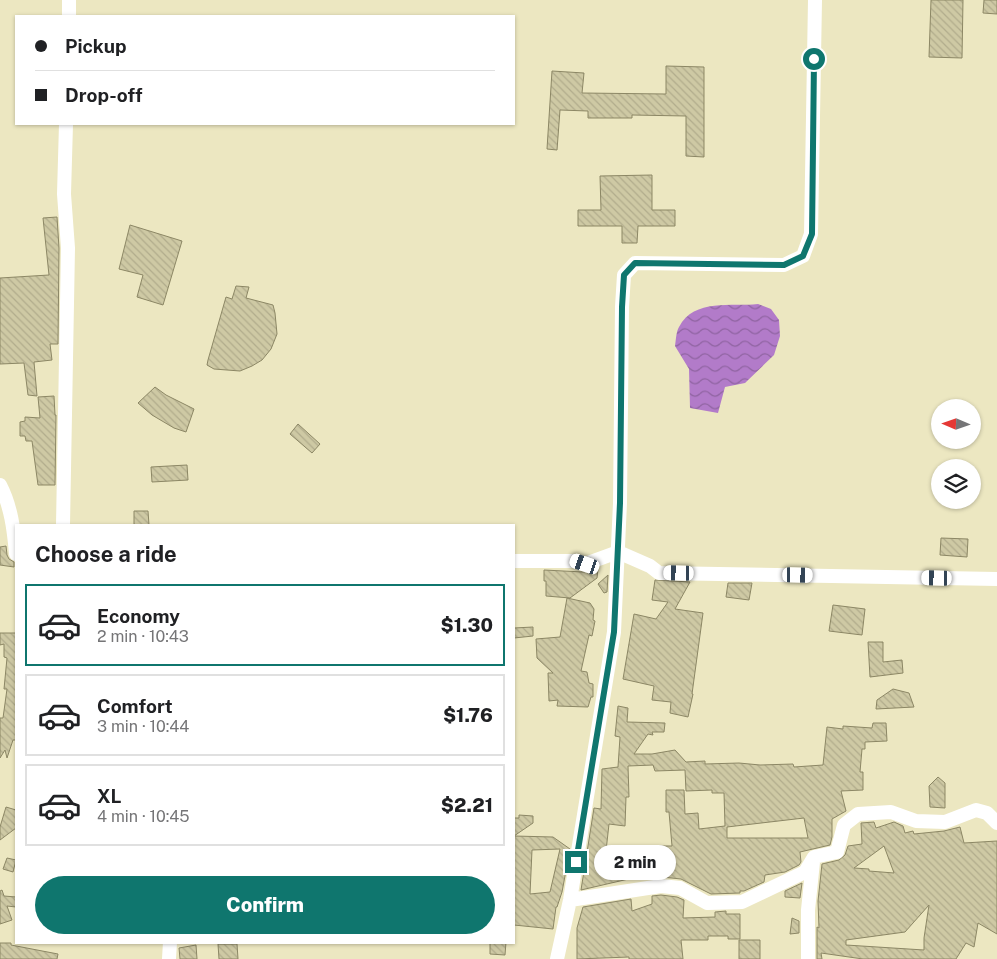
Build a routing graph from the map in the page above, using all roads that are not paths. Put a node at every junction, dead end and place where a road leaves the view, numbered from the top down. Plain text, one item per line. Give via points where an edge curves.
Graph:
1 (69, 0) edge
2 (814, 0) edge
3 (69, 15) edge
4 (66, 125) edge
5 (0, 485) edge
6 (64, 524) edge
7 (15, 544) edge
8 (618, 552) junction
9 (515, 560) edge
10 (997, 579) edge
11 (997, 823) edge
12 (814, 857) junction
13 (570, 900) junction
14 (170, 944) edge
15 (169, 959) edge
16 (556, 959) edge
17 (808, 959) edge

1 - 3 street
2 - 8 street via 812,234 803,256 784,265 635,263 624,275
4 - 6 street via 64,194 68,248
5 - 7 street via 6,496
8 - 9 street via 585,564
8 - 10 street via 659,572
8 - 13 street via 614,632
11 - 12 street via 987,813 976,810 945,822 916,821 891,812 858,814 844,825 837,852
12 - 13 street via 805,872 742,902 707,903 680,888 661,886
12 - 17 street via 808,910
13 - 16 street
14 - 15 street

